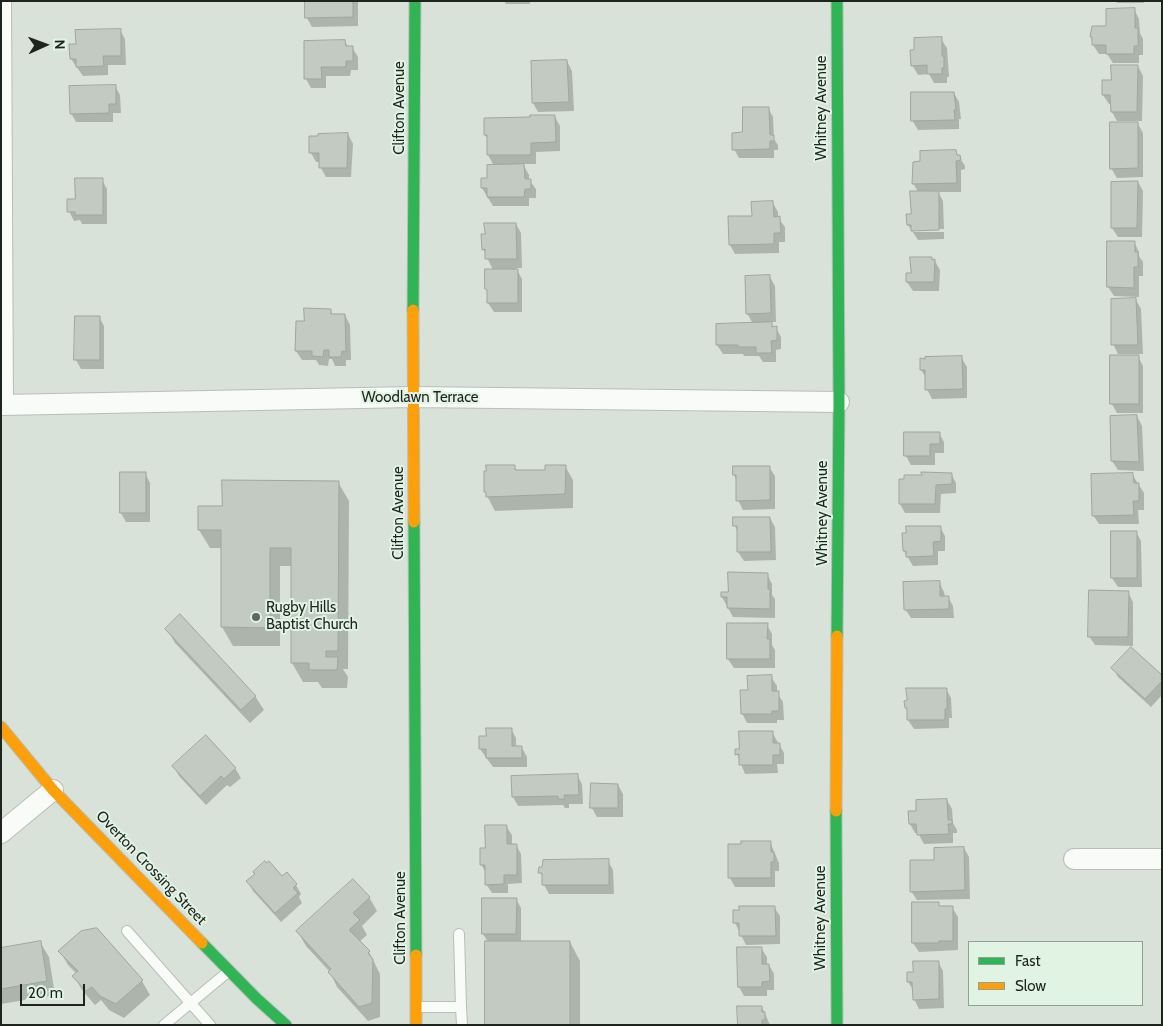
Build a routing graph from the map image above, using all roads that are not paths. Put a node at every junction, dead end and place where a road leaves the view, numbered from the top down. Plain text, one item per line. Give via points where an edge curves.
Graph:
1 (2, 1) edge
2 (415, 1) edge
3 (837, 1) edge
4 (413, 397) junction
5 (839, 402) junction
6 (2, 405) edge
7 (1, 727) edge
8 (53, 790) junction
9 (1, 833) edge
10 (1074, 859) dead end
11 (1162, 859) edge
12 (127, 931) dead end
13 (459, 934) dead end
14 (230, 970) junction
15 (190, 1004) junction
16 (461, 1007) junction
17 (416, 1008) junction
18 (164, 1025) edge
19 (210, 1025) edge
20 (286, 1025) edge
21 (416, 1025) edge
22 (462, 1025) edge
23 (837, 1025) edge

1 - 6 street
2 - 4 main road, Clifton Avenue
3 - 5 main road, Whitney Avenue
4 - 5 street, Woodlawn Terrace
4 - 6 street, Woodlawn Terrace
4 - 17 main road, Clifton Avenue
5 - 23 main road, Whitney Avenue
7 - 8 main road, Overton Crossing Street
8 - 9 street
8 - 14 main road, Overton Crossing Street
10 - 11 street
12 - 15 lane
13 - 16 lane
14 - 15 lane
14 - 20 main road, Overton Crossing Street
15 - 18 lane
15 - 19 lane
16 - 17 lane
16 - 22 lane
17 - 21 main road, Clifton Avenue

